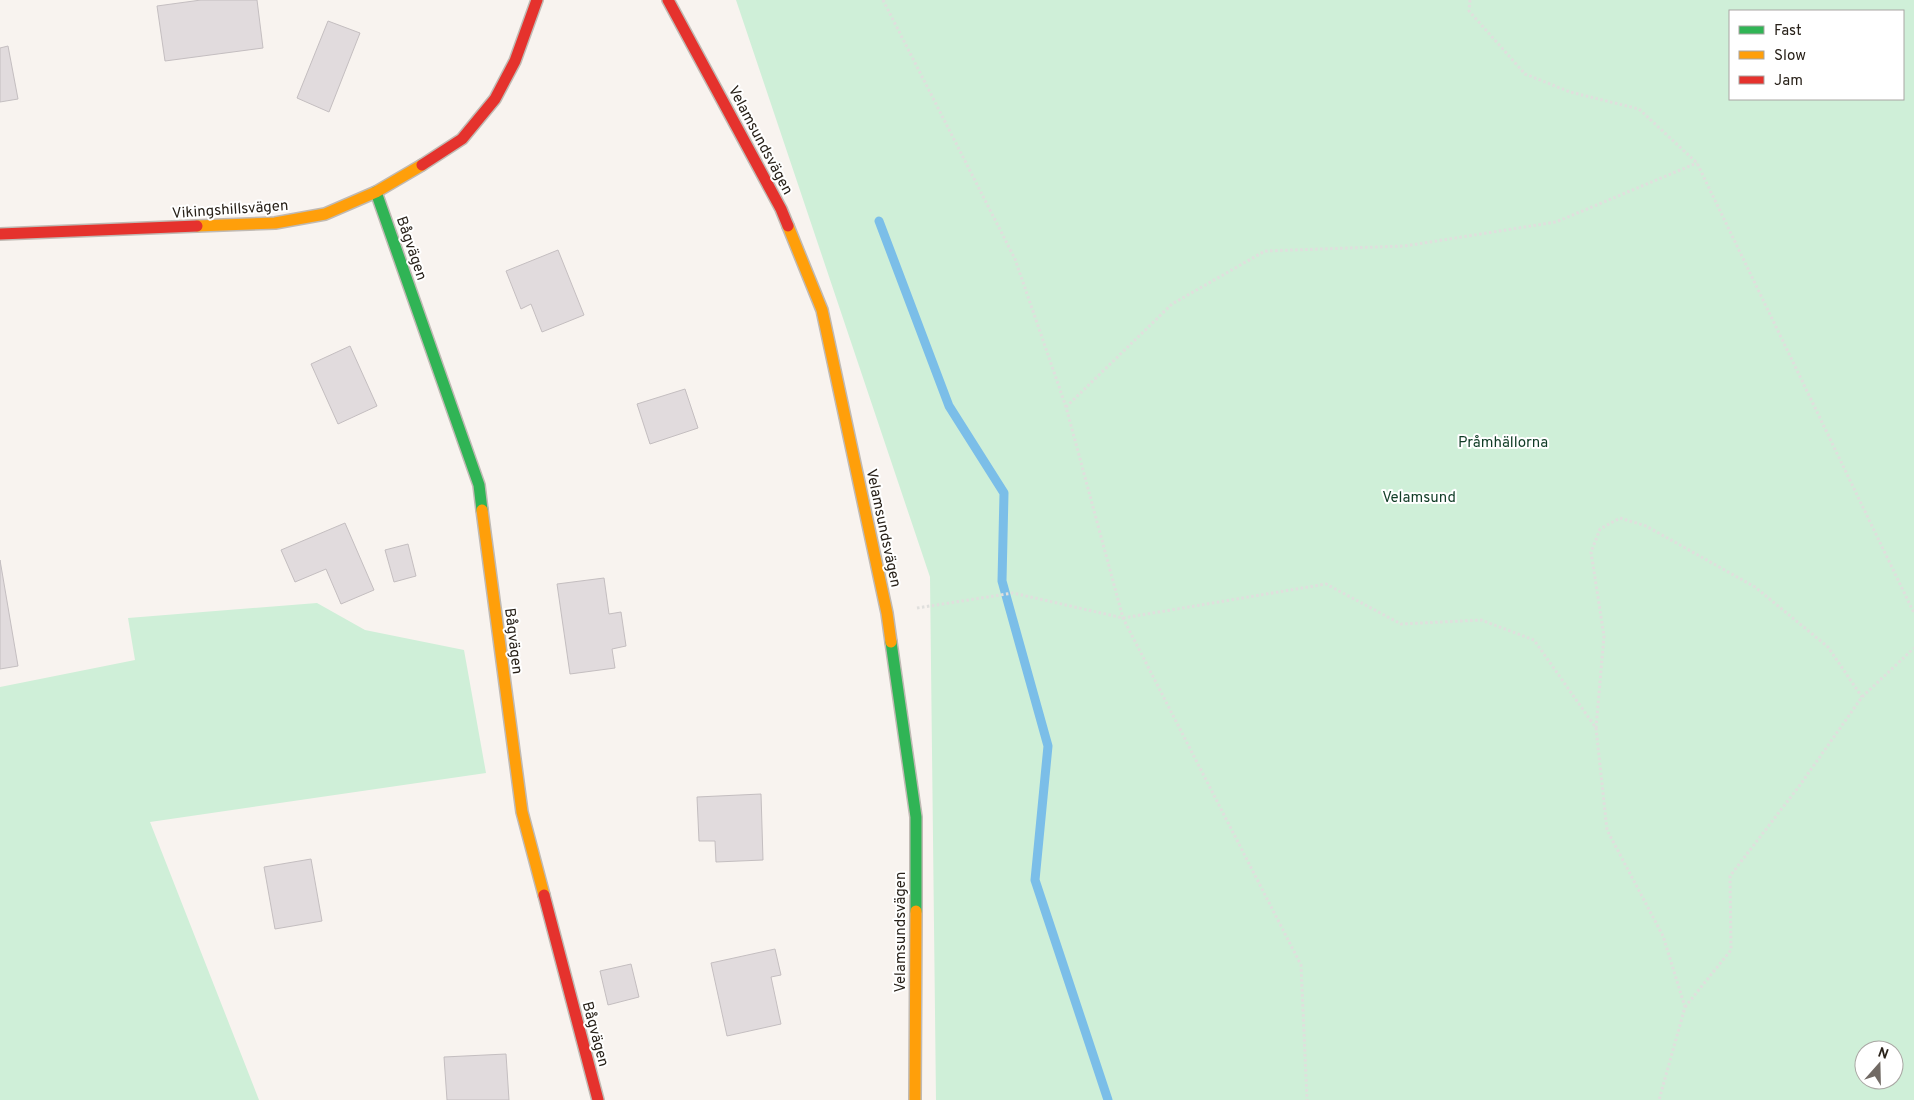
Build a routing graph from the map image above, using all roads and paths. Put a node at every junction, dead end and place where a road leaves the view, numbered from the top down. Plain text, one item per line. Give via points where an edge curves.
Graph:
1 (537, 0) edge
2 (668, 0) edge
3 (883, 0) edge
4 (1470, 0) edge
5 (1697, 163) junction
6 (376, 192) junction
7 (0, 234) edge
8 (1066, 407) junction
9 (887, 613) junction
10 (1914, 613) edge
11 (1123, 618) junction
12 (1914, 648) edge
13 (1862, 697) junction
14 (1596, 728) junction
15 (1685, 1008) junction
16 (598, 1100) edge
17 (914, 1100) edge
18 (1307, 1100) edge
19 (1659, 1100) edge

1 - 6 street, Vikingshillsvägen via 515,61 495,99 462,139
2 - 9 street, Velamsundsvägen via 781,209 822,310
3 - 8 path via 1015,259
4 - 5 path via 1469,11 1525,74 1570,92 1639,109
5 - 8 path via 1556,222 1404,246 1266,252 1172,304
5 - 10 path
6 - 7 street, Vikingshillsvägen via 325,214 275,224
6 - 16 street, Bågvägen via 479,486 522,812
8 - 11 path
9 - 11 path via 1013,593
9 - 17 street, Velamsundsvägen via 916,818
11 - 14 path via 1326,584 1401,624 1481,620 1534,640
11 - 18 path via 1301,965
12 - 13 path
13 - 14 path via 1828,647 1755,587 1646,526 1620,518 1600,529 1591,552 1604,636
13 - 15 path via 1730,876 1731,950
14 - 15 path via 1606,830 1663,936
15 - 19 path

